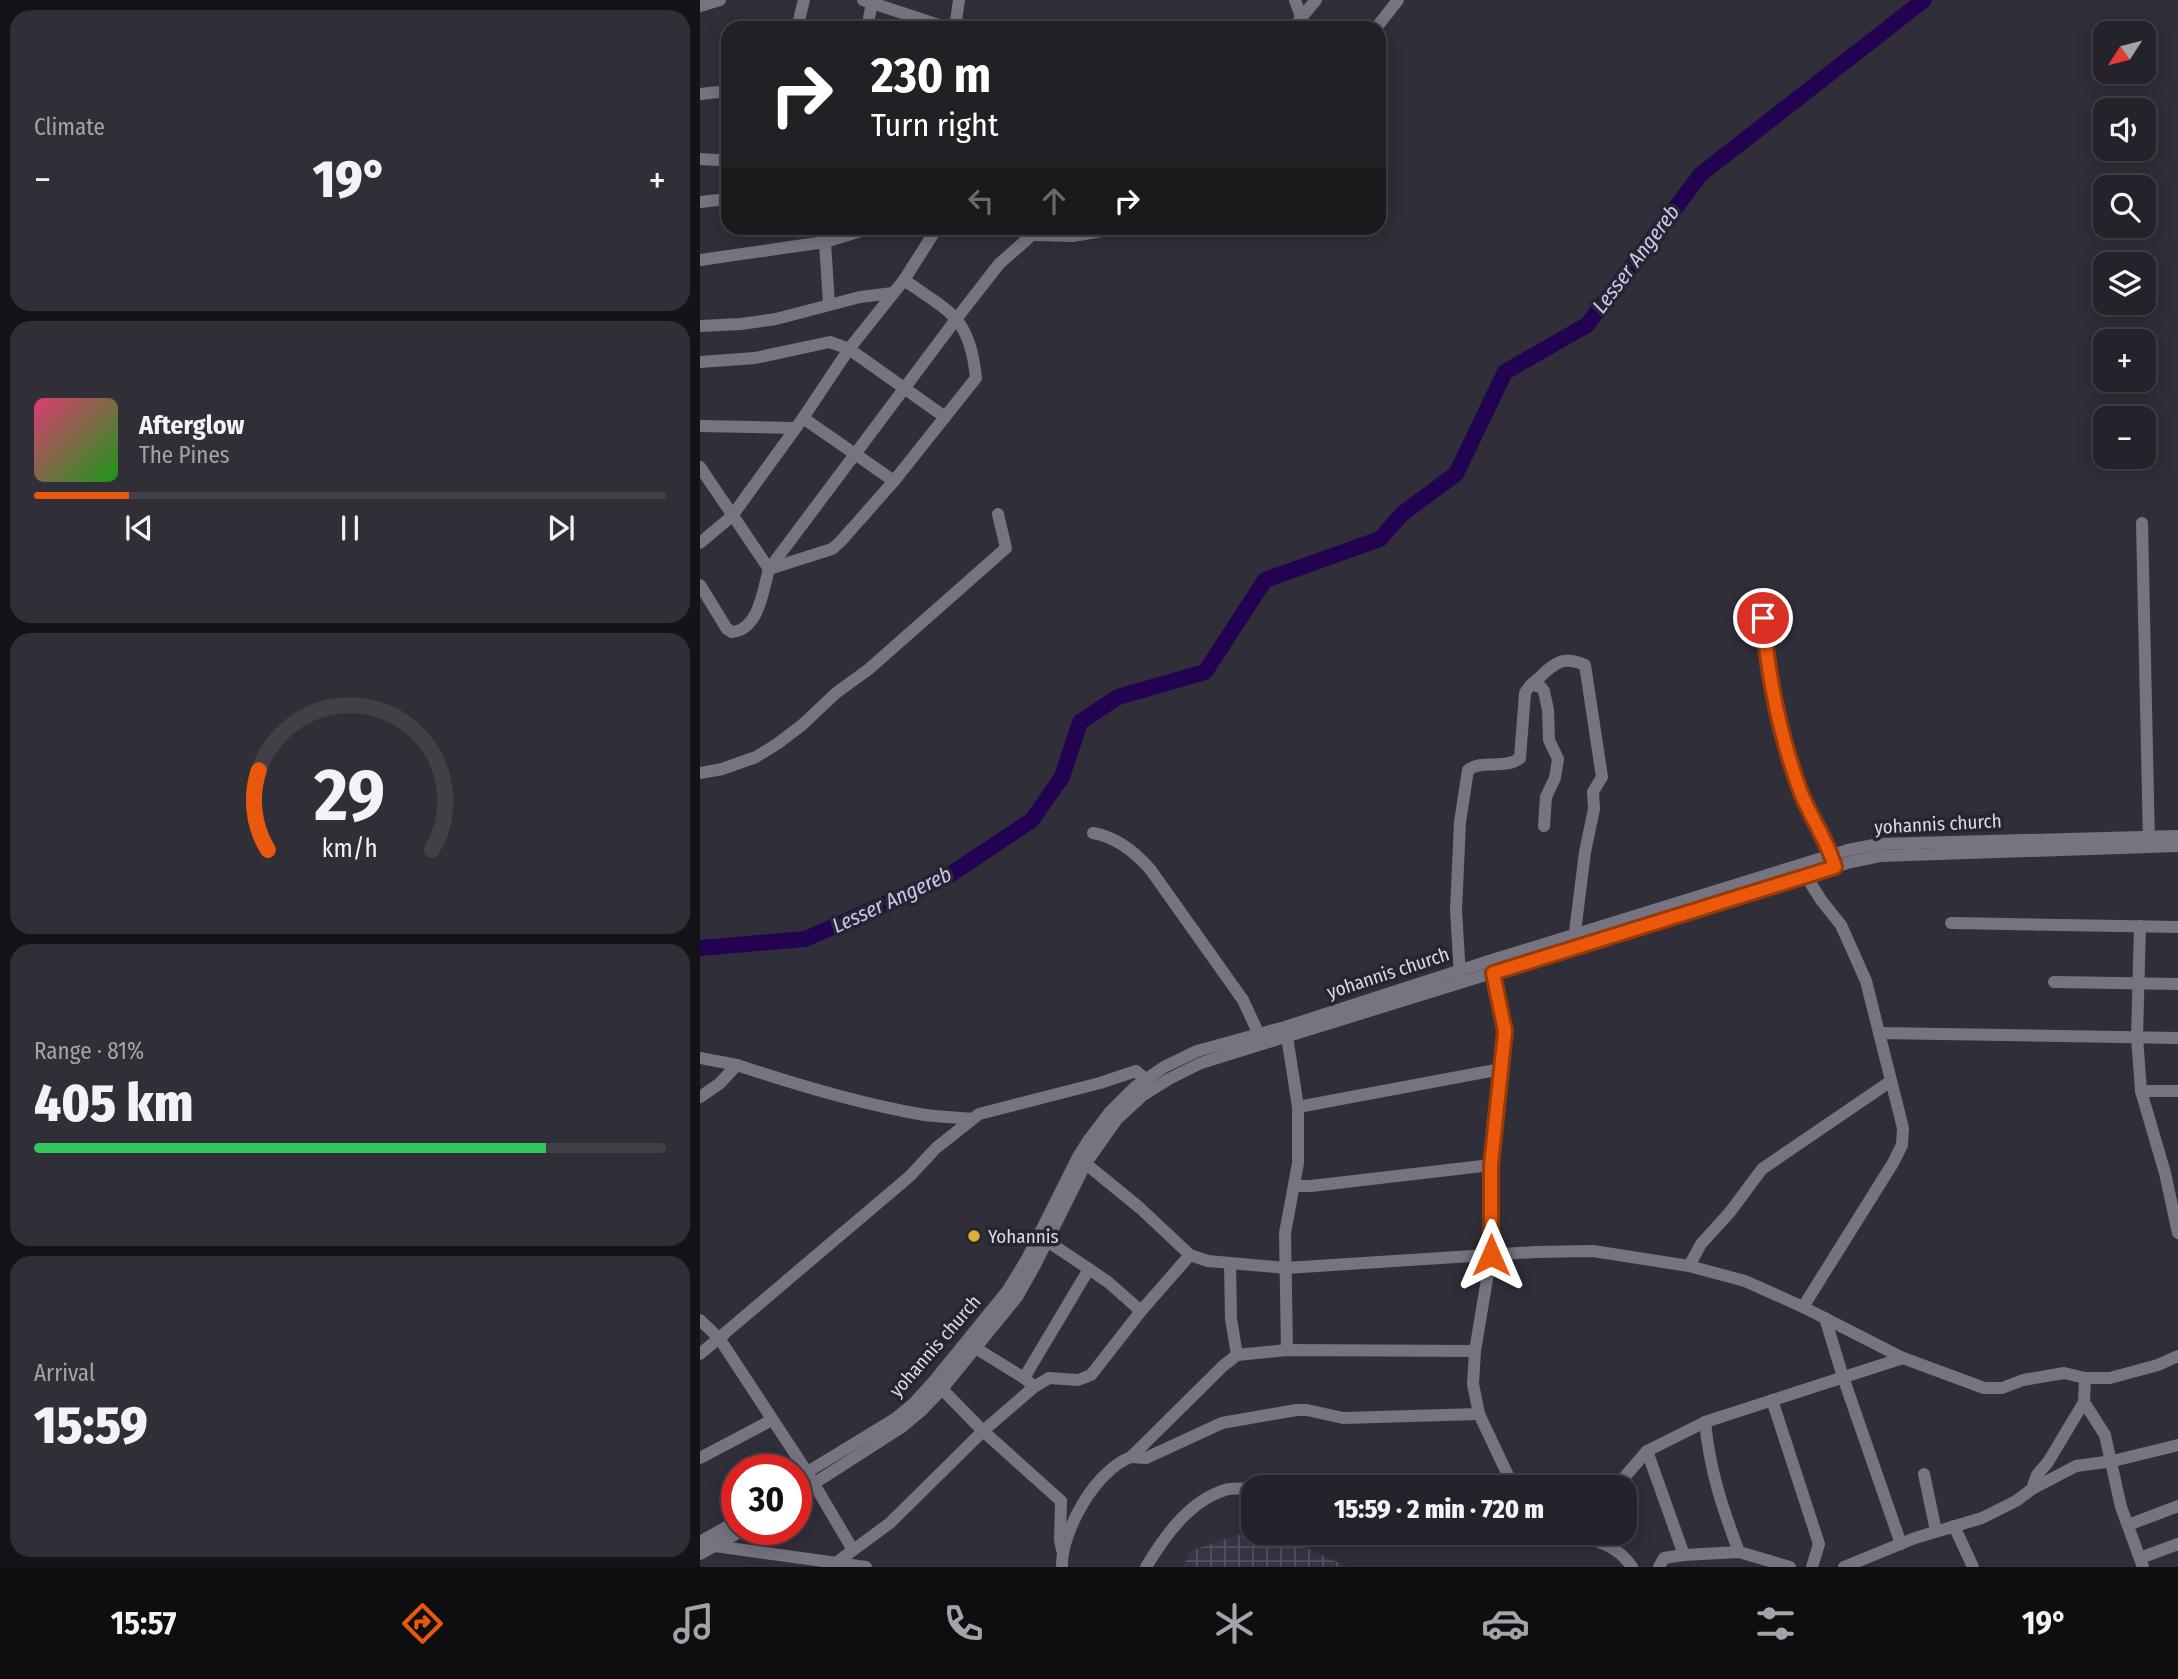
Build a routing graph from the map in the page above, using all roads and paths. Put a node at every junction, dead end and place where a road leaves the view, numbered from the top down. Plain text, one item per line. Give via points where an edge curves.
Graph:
1 (720, 0) edge
2 (804, 0) edge
3 (960, 0) edge
4 (1295, 0) edge
5 (1316, 0) edge
6 (1398, 0) edge
7 (868, 1) edge
8 (700, 6) edge
9 (799, 21) edge
10 (867, 21) edge
11 (927, 21) edge
12 (956, 21) edge
13 (1297, 21) edge
14 (1299, 21) edge
15 (1382, 21) edge
16 (721, 92) edge
17 (700, 94) edge
18 (700, 159) edge
19 (721, 160) edge
20 (721, 200) edge
21 (700, 202) edge
22 (823, 235) edge
23 (848, 235) edge
24 (933, 235) edge
25 (1029, 235) edge
26 (825, 242) junction
27 (700, 260) edge
28 (904, 280) junction
29 (893, 293) junction
30 (829, 304) junction
31 (957, 318) junction
32 (700, 326) edge
33 (849, 349) junction
34 (700, 362) edge
35 (904, 388) junction
36 (945, 417) junction
37 (799, 423) junction
38 (700, 426) edge
39 (855, 454) junction
40 (701, 471) edge
41 (894, 481) junction
42 (998, 514) dead end
43 (732, 516) junction
44 (2142, 523) dead end
45 (700, 543) edge
46 (769, 569) junction
47 (700, 585) edge
48 (1760, 595) dead end
49 (1532, 685) junction
50 (700, 773) edge
51 (1544, 826) dead end
52 (1093, 833) dead end
53 (2178, 836) edge
54 (2149, 841) junction
55 (2178, 846) edge
56 (1833, 861) junction
57 (1802, 870) junction
58 (1951, 923) dead end
59 (2140, 926) junction
60 (2178, 927) edge
61 (1574, 942) junction
62 (1491, 967) junction
63 (1460, 976) junction
64 (2054, 982) dead end
65 (2140, 984) junction
66 (2178, 984) edge
67 (1287, 1032) junction
68 (1879, 1033) junction
69 (2137, 1037) junction
70 (2178, 1038) edge
71 (1261, 1040) junction
72 (700, 1058) edge
73 (737, 1065) junction
74 (1501, 1069) junction
75 (1891, 1081) junction
76 (1148, 1085) junction
77 (2141, 1091) junction
78 (2178, 1091) edge
79 (700, 1097) edge
80 (1298, 1107) junction
81 (972, 1119) junction
82 (1082, 1160) junction
83 (1491, 1165) junction
84 (1295, 1186) junction
85 (2177, 1218) edge
86 (2178, 1233) edge
87 (1047, 1241) junction
88 (1189, 1255) junction
89 (1491, 1255) junction
90 (1230, 1263) junction
91 (1689, 1266) junction
92 (1286, 1268) junction
93 (1089, 1269) junction
94 (1803, 1307) junction
95 (1141, 1311) junction
96 (1825, 1318) junction
97 (700, 1320) edge
98 (719, 1338) junction
99 (970, 1345) junction
100 (1287, 1350) junction
101 (1475, 1351) junction
102 (700, 1354) edge
103 (1237, 1355) junction
104 (2178, 1356) edge
105 (1903, 1358) junction
106 (1843, 1377) junction
107 (1024, 1378) junction
108 (2085, 1378) junction
109 (938, 1385) junction
110 (1034, 1387) junction
111 (1772, 1400) junction
112 (2084, 1402) junction
113 (1479, 1414) junction
114 (772, 1420) junction
115 (1705, 1422) junction
116 (983, 1431) junction
117 (2178, 1445) edge
118 (863, 1446) junction
119 (1647, 1451) junction
120 (790, 1454) edge
121 (700, 1458) edge
122 (1131, 1458) junction
123 (2113, 1461) junction
124 (812, 1471) edge
125 (1508, 1475) edge
126 (1626, 1475) edge
127 (1924, 1475) dead end
128 (813, 1484) joint
129 (1241, 1489) edge
130 (2032, 1489) junction
131 (2178, 1506) edge
132 (2128, 1525) junction
133 (1954, 1526) junction
134 (1936, 1531) junction
135 (721, 1534) edge
136 (721, 1541) edge
137 (700, 1543) edge
138 (1901, 1544) junction
139 (2178, 1544) edge
140 (739, 1545) edge
141 (1610, 1545) edge
142 (716, 1546) junction
143 (739, 1549) junction
144 (853, 1550) junction
145 (1063, 1551) junction
146 (1739, 1552) junction
147 (700, 1554) edge
148 (1684, 1555) junction
149 (837, 1562) junction
150 (2141, 1562) edge
151 (1865, 1563) edge
152 (866, 1567) edge
153 (1062, 1567) edge
154 (1146, 1567) edge
155 (1632, 1567) edge
156 (1660, 1567) edge
157 (1790, 1567) edge
158 (1812, 1567) edge
159 (1844, 1567) edge
160 (1973, 1567) edge

1 - 8 street
2 - 9 street
3 - 12 street
4 - 13 street
5 - 14 street
6 - 15 street
7 - 10 street
7 - 11 street
16 - 17 street
18 - 19 street
20 - 21 street
22 - 26 street
23 - 26 street
24 - 28 street
25 - 31 street via 999,264
26 - 27 street
26 - 30 street
28 - 29 street
28 - 31 street
29 - 30 street
29 - 33 street
30 - 32 street via 776,319
31 - 35 street
31 - 36 street via 968,338 976,378
33 - 34 street via 830,342 755,358
33 - 35 street
33 - 37 street
35 - 36 street
35 - 39 street
36 - 41 street
37 - 38 street
37 - 39 street
37 - 43 street
39 - 41 street
39 - 46 street
40 - 43 street
41 - 46 street via 832,549
42 - 50 street via 1006,548 869,669 778,744 756,757
43 - 45 street
43 - 46 street
44 - 54 street
46 - 47 street via 755,615 739,632 727,628
48 - 56 street via 1767,665 1785,742 1802,795
49 - 51 street via 1544,691 1549,740 1558,759 1546,797
49 - 61 street via 1562,661 1585,665 1602,777 1593,792
49 - 63 street via 1525,693 1520,758 1468,770 1455,910
52 - 71 street via 1126,847 1144,862 1243,1000
53 - 54 street
54 - 55 street
54 - 56 street, yohannis church
56 - 57 street, yohannis church
57 - 61 street, yohannis church
57 - 68 street via 1841,925 1867,981
58 - 59 street
59 - 60 street
59 - 65 street
61 - 62 street, yohannis church
62 - 63 street, yohannis church
62 - 74 street via 1505,1031
63 - 67 street, yohannis church
64 - 65 street
65 - 66 street
65 - 69 street
67 - 71 street, yohannis church
67 - 80 street
68 - 69 street
68 - 75 street
69 - 70 street
69 - 77 street
71 - 76 street, yohannis church
72 - 73 street
73 - 79 street
73 - 81 street via 882,1106
74 - 80 street
74 - 83 street
75 - 91 street via 1762,1169 1701,1244
75 - 94 street via 1903,1128 1902,1145
76 - 81 street via 1136,1071
76 - 82 street, yohannis church
77 - 78 street
77 - 85 street
80 - 84 street
81 - 98 street
82 - 87 street
82 - 88 street
82 - 99 street, yohannis church via 1027,1259
83 - 84 street
83 - 89 street
84 - 92 street via 1285,1233
85 - 86 street
87 - 93 street
87 - 99 street via 1017,1297
88 - 90 street
88 - 95 street
89 - 91 street via 1593,1251
89 - 92 street
89 - 101 street
90 - 92 street
90 - 103 street
91 - 94 street via 1745,1281
92 - 100 street
93 - 95 street
93 - 107 street
94 - 96 street
95 - 110 street via 1091,1375 1078,1380 1049,1378
96 - 105 street
96 - 106 street
97 - 98 street
98 - 102 street
98 - 114 street
99 - 107 street
99 - 109 street, yohannis church
100 - 101 street
100 - 103 street
101 - 113 street via 1473,1384
103 - 122 street
104 - 108 street via 2110,1378
105 - 106 street
105 - 108 street via 1984,1388 2064,1373
106 - 111 street
106 - 138 street
107 - 110 street
108 - 112 street
109 - 116 street
109 - 118 street, yohannis church
110 - 116 street
111 - 115 street
111 - 158 street via 1819,1544
112 - 123 street via 2105,1435
112 - 130 street
113 - 122 street via 1343,1418 1296,1410 1222,1423 1146,1458
113 - 125 street
114 - 120 street
114 - 121 street
115 - 119 street
115 - 146 street via 1719,1499
116 - 144 street via 890,1523
116 - 145 street via 1061,1501
117 - 123 street
118 - 124 street, yohannis church
118 - 128 street
119 - 126 street
119 - 148 street
122 - 145 street via 1104,1475 1078,1512
123 - 130 street via 2076,1466
123 - 132 street
127 - 134 street
128 - 144 street
129 - 154 street via 1227,1489 1208,1498 1184,1517
130 - 133 street via 1983,1518
131 - 132 street
132 - 150 street
133 - 134 street
133 - 160 street
134 - 138 street
135 - 137 street
136 - 142 street
137 - 142 street
138 - 151 street
139 - 150 street
140 - 143 street
141 - 155 street
142 - 143 street
142 - 147 street
143 - 149 street
144 - 149 street
145 - 153 street
146 - 148 street
146 - 157 street
148 - 156 street via 1664,1558
149 - 152 street
151 - 159 street

